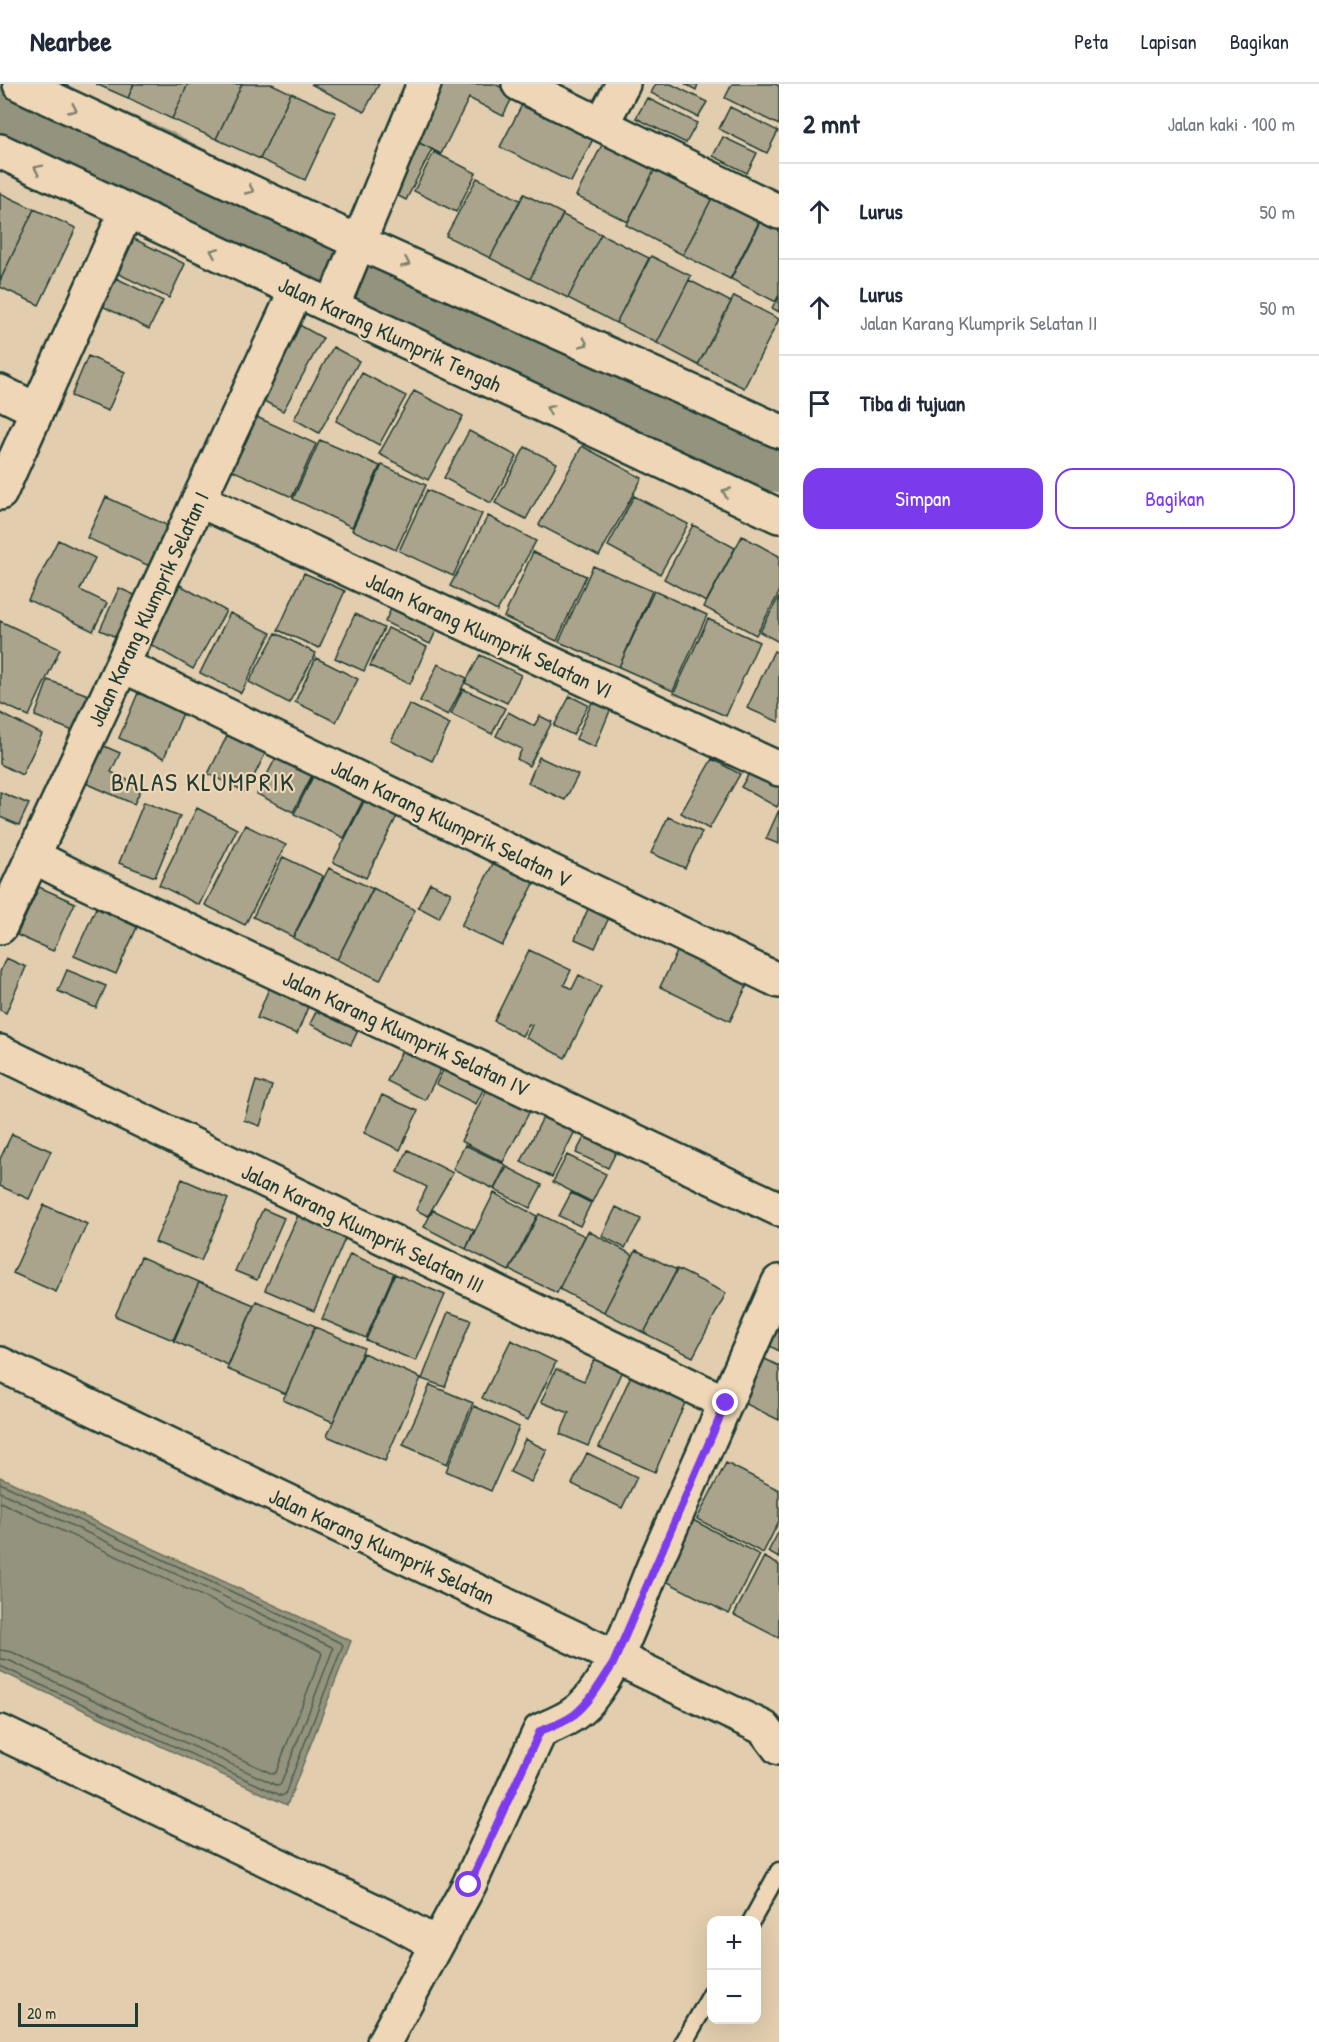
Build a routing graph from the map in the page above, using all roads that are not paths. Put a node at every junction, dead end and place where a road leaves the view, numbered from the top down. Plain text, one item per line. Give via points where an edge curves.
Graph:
1 (20, 84) edge
2 (424, 84) edge
3 (519, 84) edge
4 (622, 84) edge
5 (602, 123) junction
6 (0, 151) edge
7 (126, 212) junction
8 (779, 212) edge
9 (345, 276) junction
10 (296, 291) junction
11 (0, 392) edge
12 (38, 410) junction
13 (779, 431) edge
14 (0, 493) edge
15 (199, 500) junction
16 (779, 516) edge
17 (122, 665) junction
18 (779, 769) edge
19 (33, 856) junction
20 (0, 927) edge
21 (779, 981) edge
22 (0, 1052) edge
23 (779, 1209) edge
24 (779, 1282) edge
25 (0, 1364) edge
26 (726, 1403) junction
27 (616, 1657) junction
28 (0, 1732) edge
29 (774, 1734) edge
30 (778, 1872) edge
31 (754, 1916) edge
32 (436, 1944) junction
33 (707, 2000) edge
34 (384, 2042) edge
35 (684, 2042) edge

1 -> 9 street, Jalan Karang Klumprik Tengah
2 - 9 street
3 - 5 street
4 - 5 street
5 - 8 street
7 -> 6 street, Jalan Karang Klumprik Tengah
10 -> 7 street, Jalan Karang Klumprik Tengah
7 - 12 street
9 - 10 street, Jalan Karang Klumprik Tengah
9 -> 13 street, Jalan Karang Klumprik Tengah
16 -> 9 street, Jalan Karang Klumprik Tengah
10 - 15 street, Jalan Karang Klumprik Selatan I
11 - 12 street
12 - 14 street
15 - 17 street, Jalan Karang Klumprik Selatan I
15 - 18 street, Jalan Karang Klumprik Selatan VI
17 - 19 street, Jalan Karang Klumprik Selatan I
17 - 21 street, Jalan Karang Klumprik Selatan V
19 - 20 street, Jalan Karang Klumprik Selatan I
19 - 23 street, Jalan Karang Klumprik Selatan IV
22 - 26 street, Jalan Karang Klumprik Selatan III
24 - 26 street
25 - 27 street, Jalan Karang Klumprik Selatan
26 - 27 street
27 - 29 street, Jalan Karang Klumprik Selatan
27 - 32 street via 590,1699 576,1713 540,1731 469,1885
28 - 32 street
30 - 31 lane
32 - 34 street
33 - 35 lane

